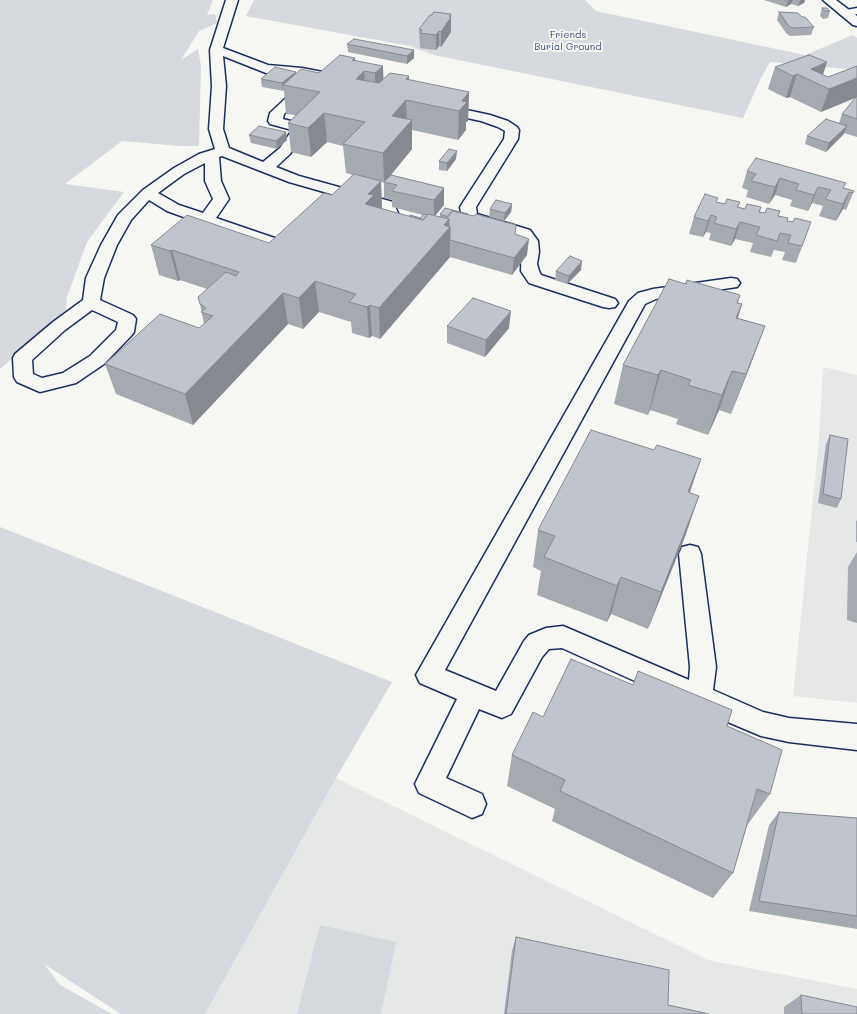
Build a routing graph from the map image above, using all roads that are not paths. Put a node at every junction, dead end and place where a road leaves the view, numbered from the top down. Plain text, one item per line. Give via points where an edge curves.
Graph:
1 (232, 0) edge
2 (828, 0) edge
3 (857, 11) edge
4 (845, 13) junction
5 (857, 22) edge
6 (216, 50) junction
7 (318, 75) junction
8 (344, 80) edge
9 (425, 104) edge
10 (218, 153) junction
11 (265, 168) junction
12 (148, 193) junction
13 (207, 220) junction
14 (415, 230) edge
15 (292, 250) edge
16 (732, 283) dead end
17 (91, 302) junction
18 (609, 303) dead end
19 (690, 554) edge
20 (473, 694) junction
21 (699, 698) junction
22 (857, 737) edge
23 (472, 804) dead end

1 - 6 street
2 - 4 street
3 - 4 street
4 - 5 street
6 - 7 street via 266,69
6 - 10 street via 219,86 216,129
7 - 8 street
7 - 11 street via 277,113 275,121 301,128 285,151
9 - 18 street via 485,118 512,130 511,139 468,207 470,217 524,233 530,241 529,264 535,278
10 - 11 street
10 - 12 street via 179,171
10 - 13 street via 214,181 221,199
11 - 14 street via 294,179 387,205 390,223
12 - 13 street via 173,208
12 - 17 street via 124,218 109,245 95,278
13 - 15 street
16 - 20 street via 653,294 638,301 429,675
17 - 17 street via 127,319 125,332 97,360 69,378 40,385 24,377 22,358 58,326
19 - 21 street via 703,667
20 - 21 street via 502,706 538,643 546,639 563,637
20 - 23 street via 429,784
21 - 22 street via 776,728

